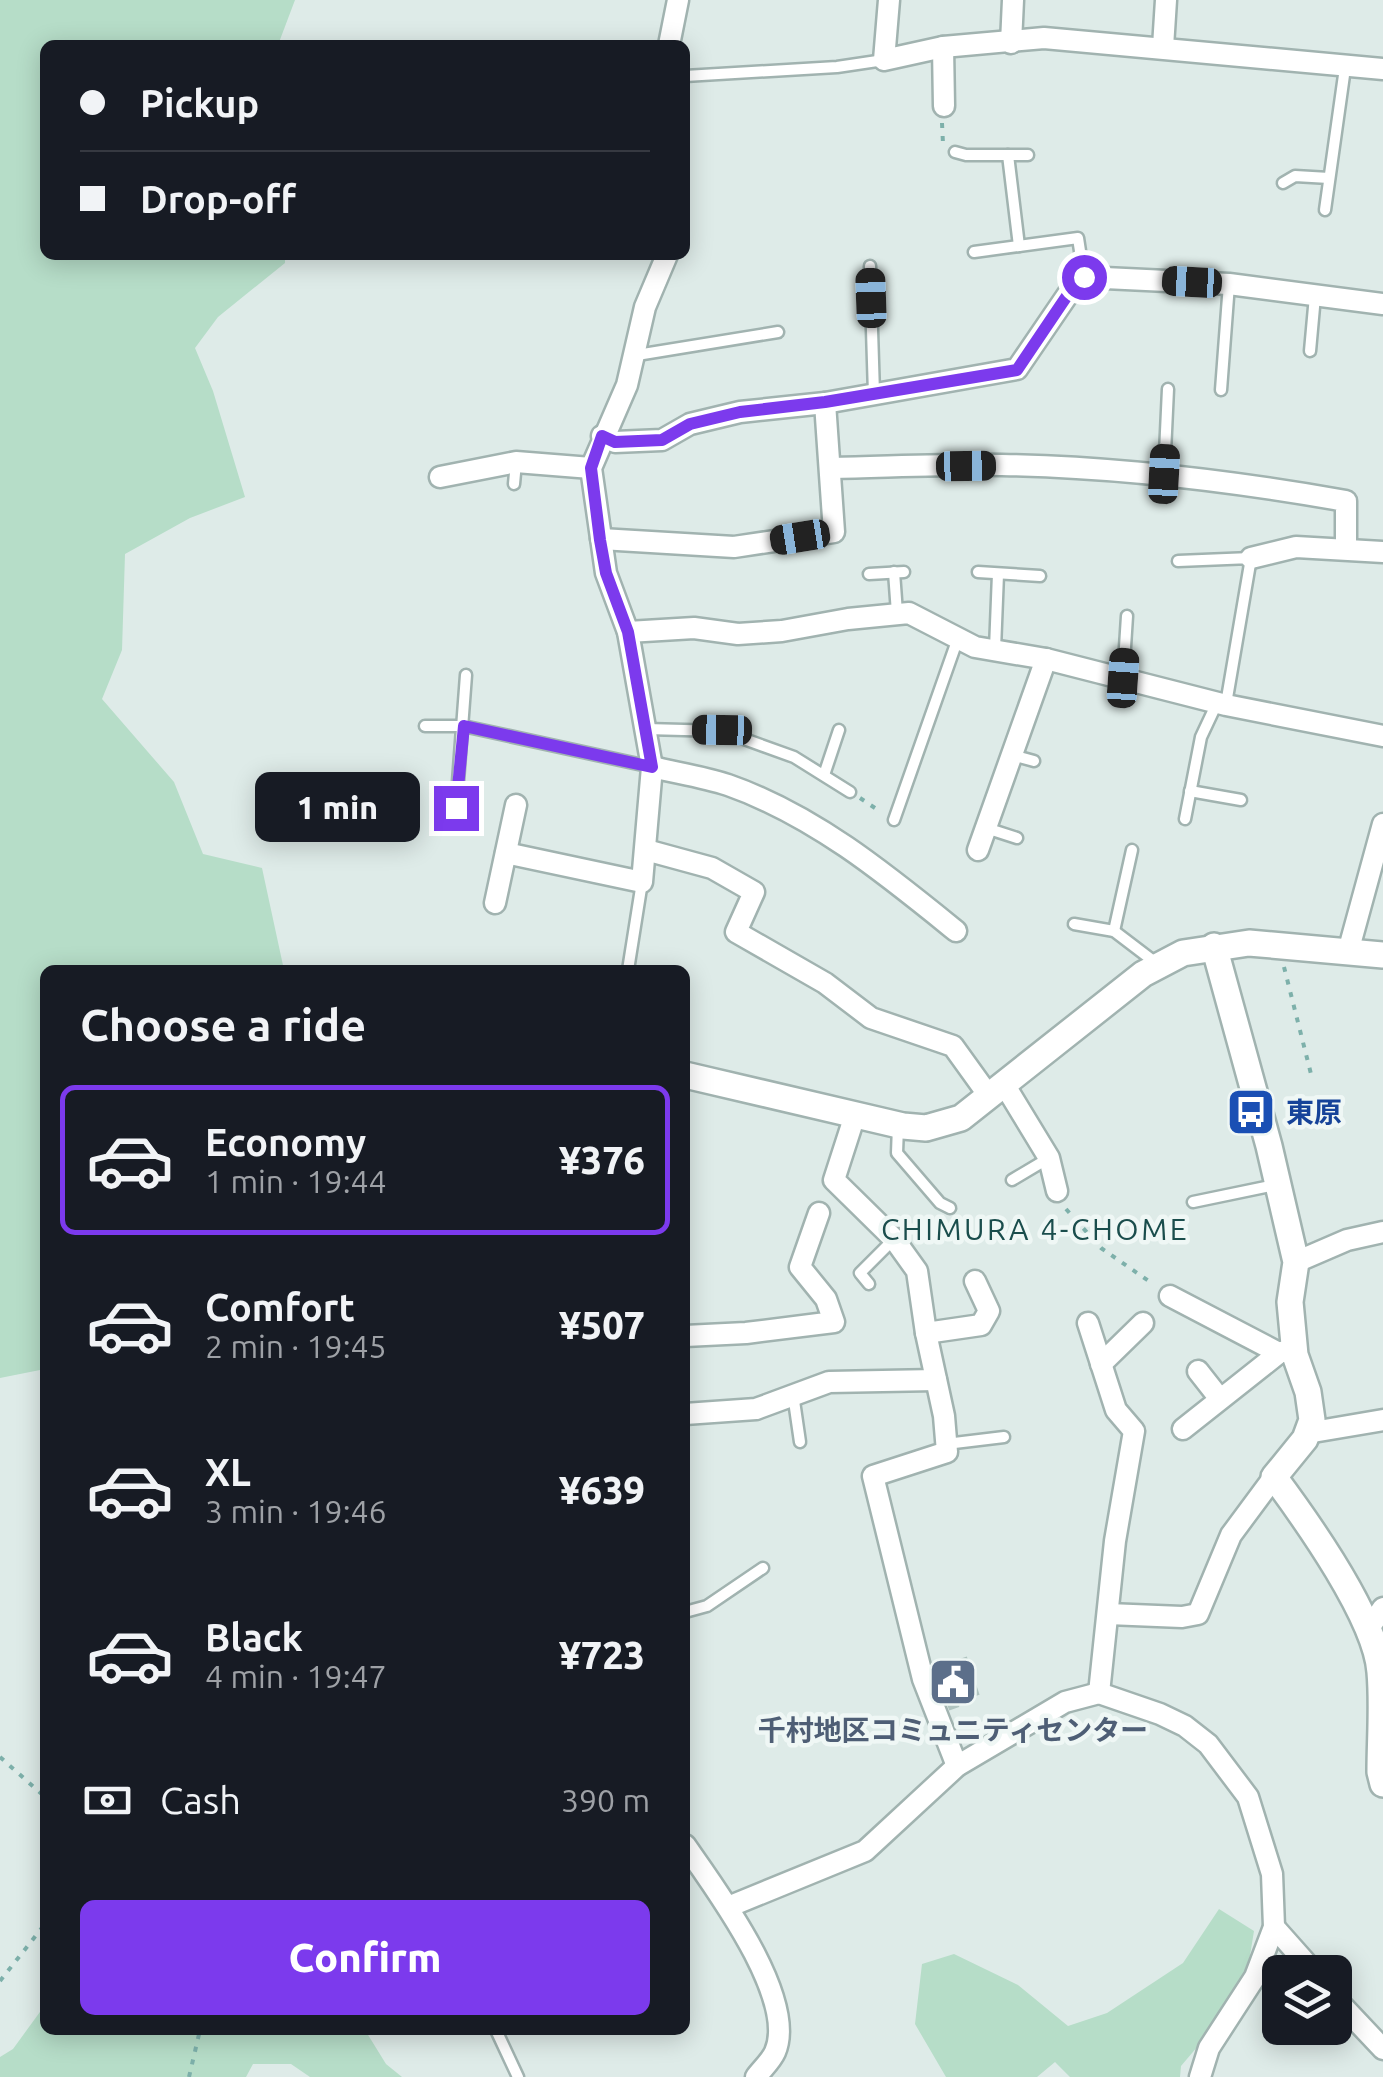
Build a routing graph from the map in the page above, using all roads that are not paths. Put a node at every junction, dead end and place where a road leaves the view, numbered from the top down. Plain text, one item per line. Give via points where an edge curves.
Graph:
1 (678, 0) edge
2 (890, 0) edge
3 (1013, 0) edge
4 (1166, 0) edge
5 (670, 40) edge
6 (1011, 42) junction
7 (1163, 47) junction
8 (942, 48) junction
9 (884, 60) junction
10 (1345, 68) junction
11 (1383, 69) edge
12 (690, 76) edge
13 (944, 106) road end
14 (955, 152) road end
15 (1008, 155) junction
16 (1028, 156) dead end
17 (1329, 178) junction
18 (1283, 183) dead end
19 (1325, 210) dead end
20 (1019, 246) junction
21 (974, 252) dead end
22 (666, 260) edge
23 (870, 266) dead end
24 (1084, 277) junction
25 (1229, 284) junction
26 (1316, 295) junction
27 (1383, 304) edge
28 (778, 332) dead end
29 (1310, 351) dead end
30 (637, 355) junction
31 (1168, 389) dead end
32 (1220, 390) dead end
33 (874, 394) junction
34 (825, 402) junction
35 (602, 436) junction
36 (516, 462) junction
37 (591, 468) junction
38 (832, 468) junction
39 (1164, 474) junction
40 (440, 477) dead end
41 (514, 484) dead end
42 (600, 540) junction
43 (1346, 548) junction
44 (1383, 552) edge
45 (1251, 558) junction
46 (1178, 561) dead end
47 (978, 572) dead end
48 (870, 574) dead end
49 (998, 574) junction
50 (1040, 576) dead end
51 (897, 614) junction
52 (1127, 616) dead end
53 (628, 632) junction
54 (957, 641) junction
55 (995, 649) junction
56 (1046, 659) junction
57 (466, 675) dead end
58 (1123, 678) junction
59 (1221, 704) junction
60 (425, 726) dead end
61 (464, 726) junction
62 (646, 729) junction
63 (839, 730) dead end
64 (1383, 736) edge
65 (1012, 755) junction
66 (1034, 762) dead end
67 (652, 767) junction
68 (824, 775) junction
69 (1190, 790) junction
70 (850, 792) road end
71 (1241, 800) dead end
72 (516, 805) dead end
73 (456, 808) dead end
74 (1185, 819) dead end
75 (894, 820) road end
76 (1383, 824) edge
77 (986, 828) junction
78 (1017, 838) dead end
79 (646, 850) junction
80 (978, 850) dead end
81 (1132, 850) dead end
82 (506, 853) junction
83 (642, 882) junction
84 (496, 902) dead end
85 (1074, 924) dead end
86 (1114, 931) junction
87 (956, 932) dead end
88 (1214, 946) junction
89 (1348, 952) junction
90 (1382, 960) edge
91 (629, 965) edge
92 (1158, 965) junction
93 (690, 1076) edge
94 (996, 1090) junction
95 (855, 1115) junction
96 (898, 1125) junction
97 (1049, 1158) junction
98 (1012, 1180) dead end
99 (1277, 1185) junction
100 (928, 1189) junction
101 (1057, 1191) road end
102 (917, 1196) dead end
103 (1192, 1202) dead end
104 (950, 1208) dead end
105 (819, 1214) dead end
106 (1383, 1232) edge
107 (894, 1239) junction
108 (1296, 1262) junction
109 (869, 1284) dead end
110 (984, 1289) dead end
111 (1170, 1296) road end
112 (1088, 1323) dead end
113 (1143, 1323) dead end
114 (926, 1333) junction
115 (690, 1336) edge
116 (1287, 1350) junction
117 (1101, 1364) junction
118 (1198, 1371) dead end
119 (936, 1380) junction
120 (793, 1393) junction
121 (1220, 1400) junction
122 (690, 1414) edge
123 (1383, 1420) edge
124 (1183, 1429) dead end
125 (1307, 1433) junction
126 (1004, 1437) dead end
127 (800, 1442) dead end
128 (946, 1444) junction
129 (1274, 1477) junction
130 (763, 1568) dead end
131 (1383, 1608) edge
132 (690, 1611) edge
133 (1108, 1614) junction
134 (1366, 1631) junction
135 (1099, 1692) junction
136 (957, 1766) junction
137 (1383, 1784) edge
138 (690, 1852) edge
139 (728, 1907) junction
140 (1274, 1927) junction
141 (1299, 1955) edge
142 (1352, 2016) edge
143 (498, 2035) edge
144 (1383, 2048) edge
145 (518, 2077) edge
146 (756, 2077) edge
147 (1200, 2077) edge

1 - 5 street
2 - 9 street
3 - 6 street
4 - 7 street
6 - 7 street via 1044,38
6 - 8 street
7 - 10 street
8 - 9 street
8 - 13 street
9 - 12 lane
10 - 11 street
10 - 17 lane
14 - 15 lane
15 - 16 lane
15 - 20 lane
17 - 18 lane via 1295,176
17 - 19 lane
20 - 21 lane
20 - 24 lane via 1078,238
22 - 30 street via 645,307
23 - 33 lane
24 - 25 street
24 - 33 street via 1017,370
25 - 26 street
25 - 32 lane
26 - 27 street
26 - 29 lane
28 - 30 lane
30 - 35 street
31 - 39 lane
33 - 34 street
34 - 35 street via 707,420 662,440 615,442
34 - 38 street
35 - 37 street
36 - 37 street
36 - 40 street
36 - 41 lane
37 - 42 street
38 - 39 street via 1000,465
38 - 42 street via 834,532 734,547
39 - 43 street via 1346,501
42 - 53 street
43 - 44 street
43 - 45 street via 1296,547
45 - 46 lane
45 - 59 lane
47 - 49 lane
48 - 51 lane via 899,572
49 - 50 lane
49 - 55 lane
51 - 53 street via 738,634 694,628
51 - 54 street via 909,613
52 - 58 lane
53 - 62 street
54 - 55 street
54 - 75 lane
55 - 56 street
56 - 58 street
56 - 65 street
57 - 61 lane
58 - 59 street
59 - 64 street
59 - 69 lane via 1201,737
60 - 61 lane
61 - 67 lane
61 - 73 lane
62 - 67 street
62 - 68 lane via 722,730
63 - 68 lane
65 - 66 lane
65 - 77 street
67 - 79 street
67 - 87 street via 728,785 778,808 880,870
68 - 70 lane
69 - 71 lane
69 - 74 lane
72 - 82 street
76 - 89 street
77 - 78 lane
77 - 80 street
79 - 83 street
79 - 94 street via 712,868 754,892 736,932 824,982 870,1018 953,1046
81 - 86 lane
82 - 83 street
82 - 84 street
83 - 91 lane
85 - 86 lane
86 - 92 lane
88 - 89 street via 1249,942
88 - 92 street
88 - 99 street
89 - 90 street
92 - 94 street
93 - 95 street
94 - 96 street via 944,1125
94 - 97 street
95 - 96 street
95 - 107 street via 834,1180
96 - 100 lane via 898,1153
97 - 98 lane
97 - 101 street
99 - 103 lane
99 - 108 street
100 - 102 lane
100 - 104 lane
105 - 115 street via 800,1267 834,1322
106 - 108 street
107 - 109 lane via 860,1273
107 - 114 street via 917,1271
108 - 116 street
110 - 114 street via 989,1311 981,1325
111 - 116 street
112 - 117 street
113 - 117 street
114 - 119 street
116 - 121 street
116 - 125 street via 1312,1407
117 - 133 street via 1116,1410 1134,1431
118 - 121 street
119 - 120 street via 830,1382
119 - 128 street
120 - 122 street via 756,1409
120 - 127 lane
121 - 124 street
123 - 125 street
125 - 129 street
126 - 128 lane
128 - 136 street via 946,1452 873,1476 923,1680
129 - 133 street via 1230,1535 1198,1614
129 - 134 street via 1341,1574
130 - 132 lane
131 - 134 street
133 - 135 street
134 - 137 street via 1380,1669
135 - 136 street via 1065,1702
135 - 140 street via 1185,1726 1223,1763 1258,1820 1272,1874
136 - 139 street via 864,1850
138 - 139 street
139 - 146 street via 778,2016 776,2051
140 - 141 street
140 - 147 street
142 - 144 street
143 - 145 lane

